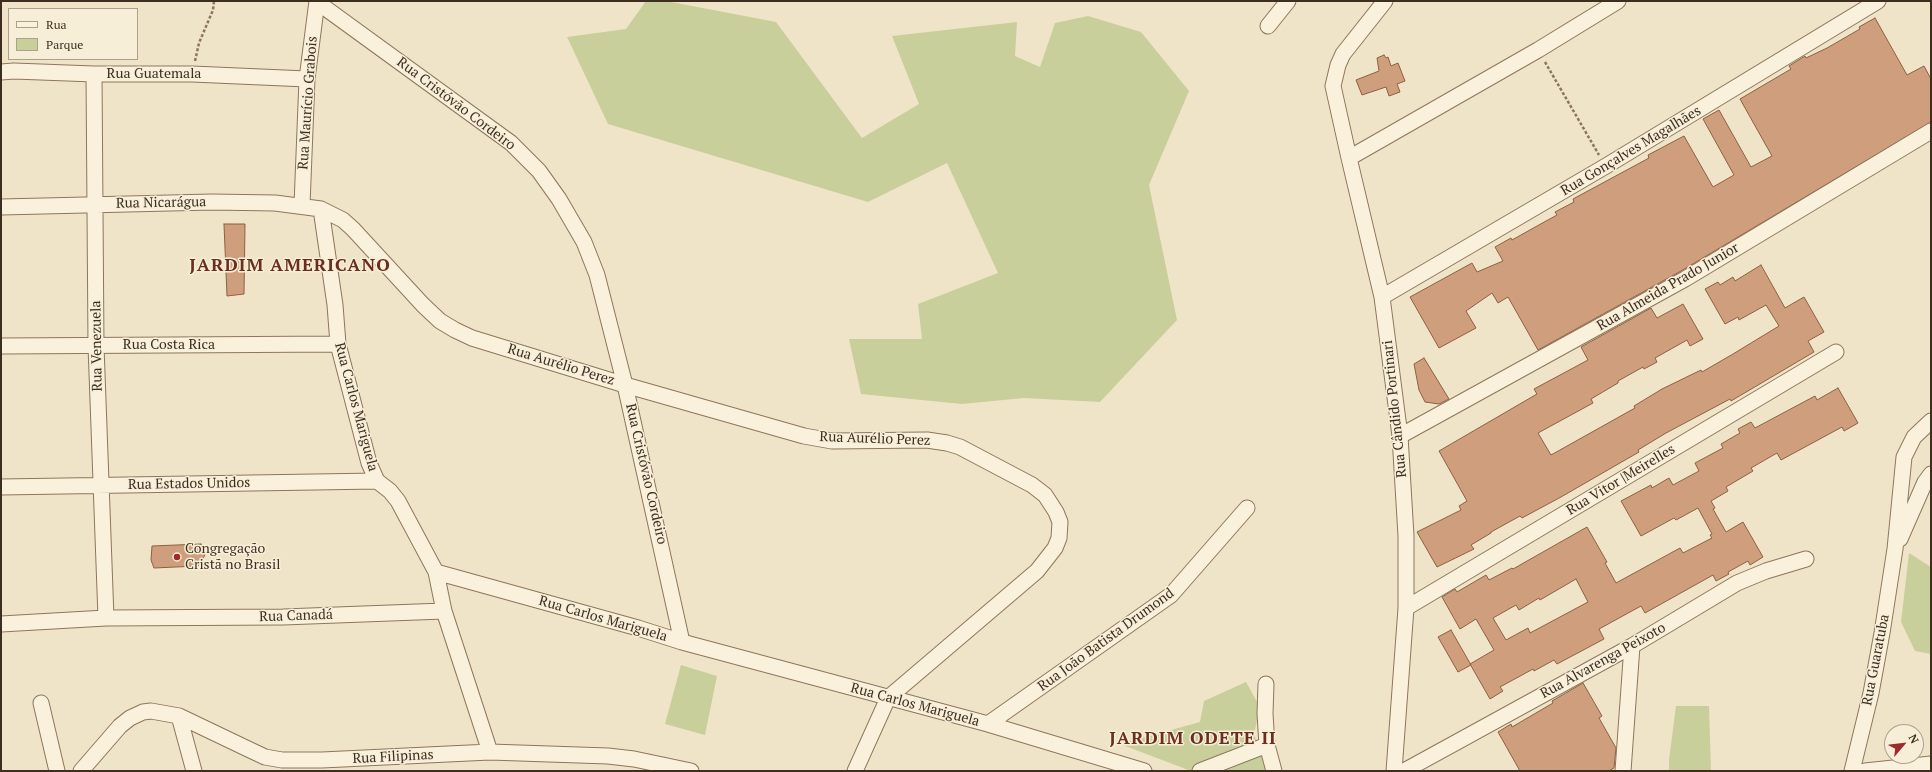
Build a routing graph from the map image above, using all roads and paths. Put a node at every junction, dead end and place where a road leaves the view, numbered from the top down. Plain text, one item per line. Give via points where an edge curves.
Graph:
1 (214, 1) edge
2 (1288, 1) edge
3 (1385, 1) edge
4 (1618, 1) edge
5 (1878, 1) edge
6 (317, 2) edge
7 (1268, 26) dead end
8 (1538, 50) junction
9 (1, 72) edge
10 (94, 74) junction
11 (192, 74) junction
12 (307, 79) junction
13 (1931, 131) edge
14 (1349, 158) junction
15 (1606, 166) junction
16 (95, 204) junction
17 (302, 206) junction
18 (1, 207) edge
19 (321, 209) junction
20 (1382, 297) junction
21 (338, 344) junction
22 (1, 346) edge
23 (96, 346) junction
24 (1836, 352) dead end
25 (625, 385) junction
26 (1931, 421) edge
27 (1400, 436) junction
28 (1931, 474) edge
29 (377, 481) junction
30 (101, 486) junction
31 (1, 488) edge
32 (1247, 508) dead end
33 (1895, 549) junction
34 (1806, 559) dead end
35 (436, 572) junction
36 (1406, 608) junction
37 (444, 611) junction
38 (106, 618) junction
39 (1, 624) edge
40 (682, 642) junction
41 (1632, 646) junction
42 (1266, 684) dead end
43 (888, 698) junction
44 (40, 703) dead end
45 (179, 716) junction
46 (988, 724) junction
47 (1267, 745) junction
48 (490, 752) junction
49 (1931, 764) edge
50 (57, 771) edge
51 (81, 771) edge
52 (194, 771) edge
53 (691, 771) edge
54 (855, 771) edge
55 (1140, 771) edge
56 (1200, 771) edge
57 (1274, 771) edge
58 (1394, 771) edge
59 (1404, 771) edge
60 (1623, 771) edge
61 (1852, 771) edge
62 (1865, 771) edge

1 - 11 path via 213,10 199,43
2 - 7 street
3 - 14 street, Rua Cândido Portinari via 1343,54 1333,86
4 - 8 street
5 - 15 street, Rua Gonçalves Magalhães
6 - 12 street, Rua Maurício Grabois
6 - 25 street, Rua Cristóvão Cordeiro via 511,143 539,171 584,242 597,275
8 - 14 street
8 - 15 path
9 - 10 street, Rua Guatemala
10 - 11 street, Rua Guatemala
10 - 16 street, Rua Venezuela
11 - 12 street, Rua Guatemala
12 - 17 street, Rua Maurício Grabois
13 - 27 street, Rua Almeida Prado Junior via 1686,279
14 - 20 street, Rua Cândido Portinari
15 - 20 street, Rua Gonçalves Magalhães
16 - 17 street, Rua Nicarágua via 218,202
16 - 18 street, Rua Nicarágua
16 - 23 street, Rua Venezuela
17 - 19 street, Rua Nicarágua
19 - 21 street, Rua Carlos Mariguela
19 - 25 street, Rua Aurélio Perez via 343,220 353,229 423,305 440,321 455,330 472,338
20 - 27 street, Rua Cândido Portinari
21 - 23 street, Rua Costa Rica
21 - 29 street, Rua Carlos Mariguela via 368,463
22 - 23 street, Rua Costa Rica
23 - 30 street, Rua Venezuela
24 - 36 street, Rua Vitor |Meirelles
25 - 40 street, Rua Cristóvão Cordeiro
25 - 43 street, Rua Aurélio Perez via 804,436 832,441 927,440 947,443 960,447 1032,485 1045,495 1060,522 1060,538 1049,557 1037,571
26 - 33 street, Rua Guaratuba via 1914,437 1904,457
27 - 36 street, Rua Cândido Portinari via 1406,536
28 - 33 street, Rua Guaratuba
29 - 30 street, Rua Estados Unidos
29 - 35 street, Rua Carlos Mariguela via 398,500
30 - 31 street, Rua Estados Unidos
30 - 38 street, Rua Venezuela
32 - 46 street, Rua João Batista Drumond via 1171,594
33 - 61 street, Rua Guaratuba via 1871,693
34 - 41 street, Rua Alvarenga Peixoto via 1737,583
35 - 37 street
35 - 40 street, Rua Carlos Mariguela
36 - 58 street, Rua Cândido Portinari
37 - 38 street, Rua Canadá via 283,617
37 - 48 street
38 - 39 street, Rua Canadá
40 - 43 street, Rua Carlos Mariguela
41 - 59 street, Rua Alvarenga Peixoto
41 - 60 street
42 - 47 street
43 - 46 street, Rua Carlos Mariguela
43 - 54 street, Rua Aurélio Perez
44 - 50 street
45 - 48 street, Rua Filipinas via 254,752 282,760
45 - 51 street, Rua Filipinas via 151,711 130,718
45 - 52 street
46 - 55 street, Rua Carlos Mariguela
47 - 56 street
47 - 57 street
48 - 53 street, Rua Filipinas via 608,756
49 - 62 street

